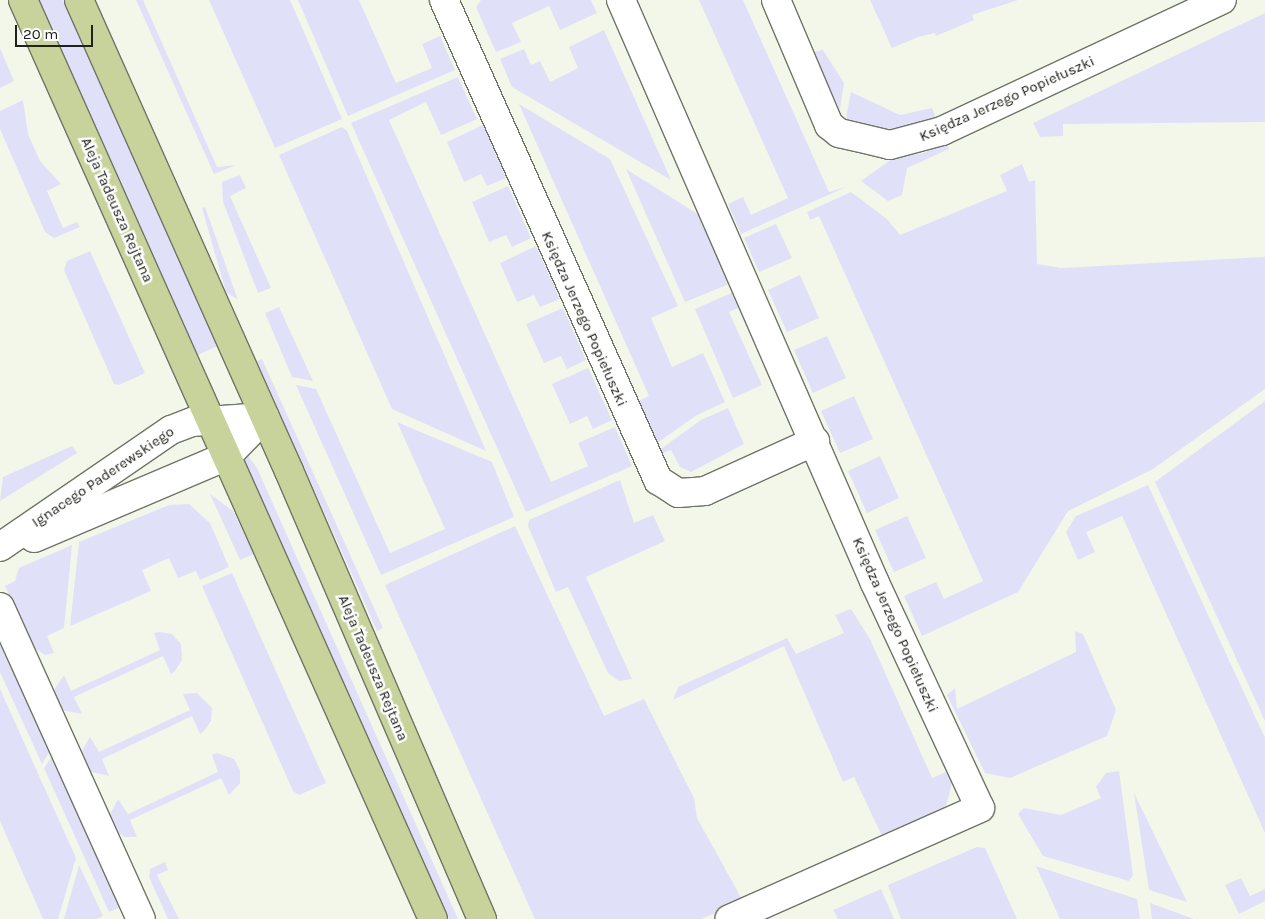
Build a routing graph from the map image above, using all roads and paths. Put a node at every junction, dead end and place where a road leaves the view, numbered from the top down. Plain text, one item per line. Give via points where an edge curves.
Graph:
1 (23, 0) edge
2 (78, 0) edge
3 (444, 0) edge
4 (621, 0) edge
5 (776, 0) edge
6 (1222, 0) edge
7 (265, 417) junction
8 (211, 420) junction
9 (815, 441) junction
10 (226, 456) junction
11 (0, 547) edge
12 (0, 552) edge
13 (0, 607) edge
14 (140, 919) edge
15 (433, 919) edge
16 (482, 919) edge
17 (729, 919) edge

1 - 8 main road, Aleja Tadeusza Rejtana
2 - 7 main road, Aleja Tadeusza Rejtana
3 - 9 street, Księdza Jerzego Popiełuszki via 658,480 678,493 705,490
4 - 9 street, Księdza Jerzego Popiełuszki
5 - 6 street, Księdza Jerzego Popiełuszki via 829,125 839,133 903,144 998,104
7 - 8 street
7 - 10 street
7 - 16 main road, Aleja Tadeusza Rejtana
8 - 10 main road, Aleja Tadeusza Rejtana
8 - 11 street, Ignacego Paderewskiego via 171,430
9 - 17 street, Księdza Jerzego Popiełuszki via 980,808
10 - 12 street, Ignacego Paderewskiego
10 - 15 main road, Aleja Tadeusza Rejtana
13 - 14 street

